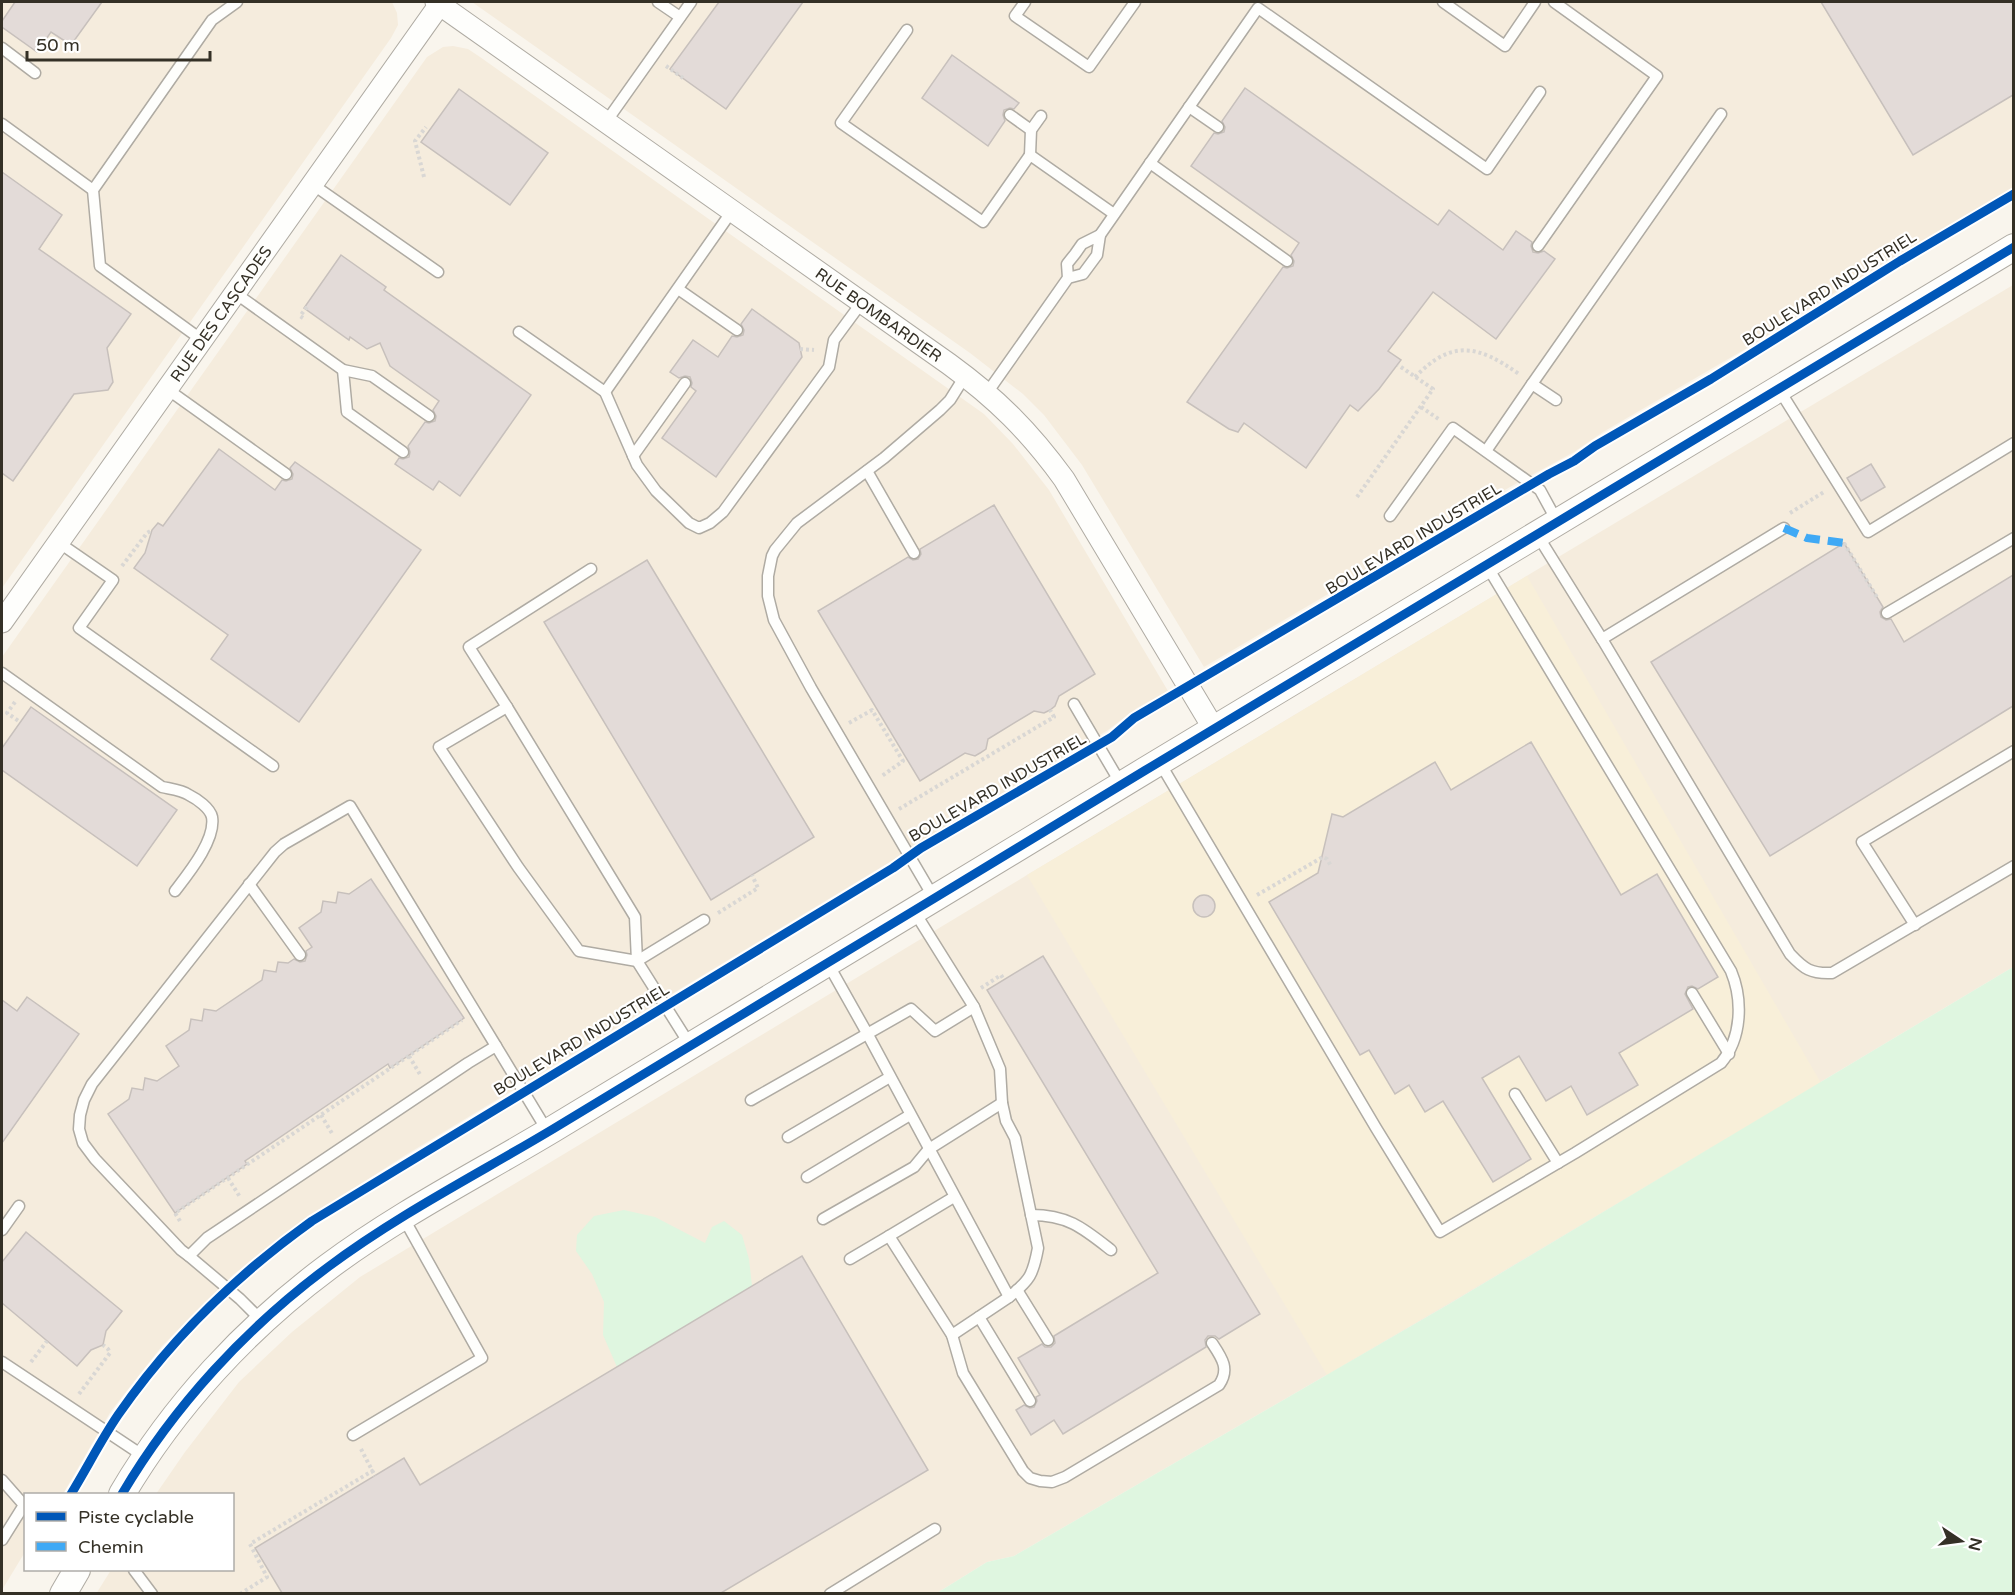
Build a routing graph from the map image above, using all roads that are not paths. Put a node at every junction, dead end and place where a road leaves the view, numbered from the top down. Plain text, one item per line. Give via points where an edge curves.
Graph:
1 (237, 2) edge
2 (658, 2) edge
3 (691, 2) edge
4 (1025, 2) edge
5 (1135, 2) edge
6 (1443, 2) edge
7 (1535, 2) edge
8 (1554, 2) edge
9 (438, 3) edge
10 (1260, 5) edge
11 (680, 17) junction
12 (907, 30) dead end
13 (2, 48) edge
14 (35, 73) dead end
15 (1540, 92) dead end
16 (1189, 107) junction
17 (1721, 114) dead end
18 (1010, 115) dead end
19 (1041, 117) dead end
20 (606, 122) junction
21 (2, 124) edge
22 (1218, 127) dead end
23 (1031, 130) junction
24 (1030, 155) junction
25 (1150, 163) junction
26 (312, 184) junction
27 (93, 190) junction
28 (732, 211) junction
29 (1114, 214) junction
30 (1100, 235) junction
31 (1538, 246) dead end
32 (2013, 247) edge
33 (1287, 261) dead end
34 (438, 272) dead end
35 (1068, 278) junction
36 (678, 289) junction
37 (235, 293) junction
38 (862, 303) junction
39 (737, 330) dead end
40 (519, 332) dead end
41 (202, 340) junction
42 (343, 370) junction
43 (965, 376) junction
44 (685, 383) dead end
45 (1532, 384) junction
46 (167, 389) junction
47 (1780, 391) junction
48 (604, 392) junction
49 (987, 393) junction
50 (1556, 400) dead end
51 (429, 416) dead end
52 (2013, 443) edge
53 (1486, 451) junction
54 (403, 452) dead end
55 (633, 456) junction
56 (867, 471) junction
57 (286, 474) dead end
58 (1390, 516) dead end
59 (1784, 528) dead end
60 (1548, 530) junction
61 (2013, 538) edge
62 (58, 542) junction
63 (914, 553) dead end
64 (1487, 567) junction
65 (591, 569) dead end
66 (1887, 613) road end
67 (2, 622) edge
68 (1602, 639) junction
69 (2, 673) edge
70 (1074, 704) dead end
71 (507, 707) junction
72 (1214, 729) junction
73 (2013, 751) edge
74 (1160, 763) junction
75 (273, 766) dead end
76 (1122, 786) junction
77 (2013, 866) edge
78 (249, 884) junction
79 (175, 891) dead end
80 (924, 904) junction
81 (704, 920) dead end
82 (1915, 925) junction
83 (300, 955) dead end
84 (637, 961) junction
85 (827, 962) junction
86 (1692, 993) dead end
87 (974, 1007) junction
88 (867, 1033) junction
89 (690, 1045) junction
90 (496, 1046) junction
91 (1728, 1054) junction
92 (890, 1077) junction
93 (1515, 1094) dead end
94 (751, 1100) dead end
95 (1002, 1104) junction
96 (910, 1115) junction
97 (548, 1132) junction
98 (788, 1137) dead end
99 (928, 1149) junction
100 (1558, 1163) junction
101 (807, 1177) dead end
102 (954, 1197) junction
103 (19, 1206) dead end
104 (1031, 1215) junction
105 (403, 1217) junction
106 (823, 1219) dead end
107 (2, 1230) edge
108 (889, 1236) junction
109 (1111, 1250) dead end
110 (189, 1256) junction
111 (850, 1259) dead end
112 (1013, 1293) junction
113 (979, 1317) junction
114 (263, 1322) junction
115 (952, 1335) junction
116 (1048, 1340) dead end
117 (1212, 1343) dead end
118 (2, 1362) edge
119 (1030, 1401) dead end
120 (353, 1435) dead end
121 (145, 1457) junction
122 (2, 1480) edge
123 (123, 1493) edge
124 (24, 1505) edge
125 (24, 1507) edge
126 (935, 1529) dead end
127 (2, 1540) edge
128 (76, 1571) edge
129 (136, 1571) edge
130 (63, 1593) edge
131 (152, 1593) edge
132 (830, 1593) edge

1 - 27 lane via 212,20
2 - 11 lane
3 - 11 lane
4 - 5 lane via 1015,16 1089,67
6 - 7 lane via 1505,46
8 - 31 lane via 1657,76
9 - 20 street, RUE BOMBARDIER
9 - 26 street, RUE DES CASCADES
10 - 15 lane via 1487,169
10 - 16 lane
11 - 20 lane
12 - 24 lane via 840,123 983,222
13 - 14 lane
16 - 22 lane
16 - 25 lane
17 - 45 lane
18 - 23 lane
19 - 23 lane
20 - 28 street, RUE BOMBARDIER
21 - 27 lane
23 - 24 lane
24 - 29 lane
25 - 29 lane
25 - 33 lane
26 - 34 lane
26 - 37 street, RUE DES CASCADES
27 - 41 lane via 100,266
28 - 36 lane
28 - 38 street, RUE BOMBARDIER
29 - 30 lane
30 - 35 lane via 1096,255 1083,274
30 - 35 lane via 1082,244 1067,264
32 - 47 street
35 - 49 lane
36 - 39 lane
36 - 48 lane
37 - 41 street, RUE DES CASCADES
37 - 42 lane
38 - 43 street, RUE BOMBARDIER
38 - 55 lane via 834,340 829,367 723,512 710,524 699,528 689,523 656,491
40 - 48 lane
41 - 46 street, RUE DES CASCADES
42 - 51 lane via 372,376
42 - 54 lane via 347,412
43 - 49 street, RUE BOMBARDIER
43 - 56 lane via 940,410
44 - 55 lane
45 - 50 lane
45 - 53 lane
46 - 57 lane
46 - 62 street, RUE DES CASCADES
47 - 52 lane via 1868,532
47 - 60 street
48 - 55 lane
49 - 72 street, RUE BOMBARDIER via 1033,438 1064,479
53 - 58 lane via 1453,428
53 - 60 lane via 1540,490
56 - 63 lane
56 - 80 lane via 797,524 775,550 768,576 768,596 774,620
59 - 68 lane
60 - 64 street
60 - 68 lane
61 - 66 lane
62 - 67 street, RUE DES CASCADES
62 - 75 lane via 113,580 79,628
64 - 72 street
64 - 91 lane via 1731,971 1739,999 1738,1020
65 - 71 lane via 470,648
68 - 82 lane via 1790,954 1801,966 1816,974 1832,974
69 - 79 lane via 162,787 188,794 208,809 212,831
70 - 76 lane
71 - 84 lane via 635,917
71 - 84 lane via 439,747 579,951
72 - 74 street
73 - 82 lane via 1862,842
74 - 76 street
74 - 100 lane via 1440,1232
76 - 80 street
77 - 82 lane
78 - 83 lane
78 - 90 lane via 284,844 350,806
78 - 110 lane via 92,1084 80,1115 83,1143 95,1159
80 - 85 street
80 - 87 lane
81 - 84 lane
84 - 89 lane
85 - 88 lane
85 - 89 street
86 - 91 lane
87 - 88 lane via 935,1031 911,1009
87 - 95 lane via 1000,1069
88 - 92 lane
88 - 94 lane
89 - 97 street
90 - 97 lane
90 - 110 lane via 207,1238
91 - 100 lane via 1712,1070
92 - 96 lane
92 - 98 lane
93 - 100 lane
95 - 99 lane
95 - 104 lane via 1015,1138
96 - 99 lane
96 - 101 lane
97 - 105 street
99 - 102 lane
99 - 106 lane via 914,1167
102 - 108 lane
102 - 112 lane
103 - 107 lane
104 - 109 lane via 1066,1219
104 - 112 lane via 1038,1248 1035,1265 1027,1283
105 - 114 street via 332,1264
105 - 120 lane via 482,1358
108 - 111 lane
108 - 115 lane
110 - 114 lane
112 - 113 lane
112 - 116 lane
113 - 115 lane
113 - 119 lane
114 - 121 street via 207,1379
115 - 117 lane via 963,1373 1023,1471 1030,1478 1052,1482 1088,1465 1219,1385 1226,1369
118 - 121 lane
121 - 123 street
122 - 124 lane
125 - 127 lane
126 - 132 lane
128 - 130 street
129 - 131 lane

